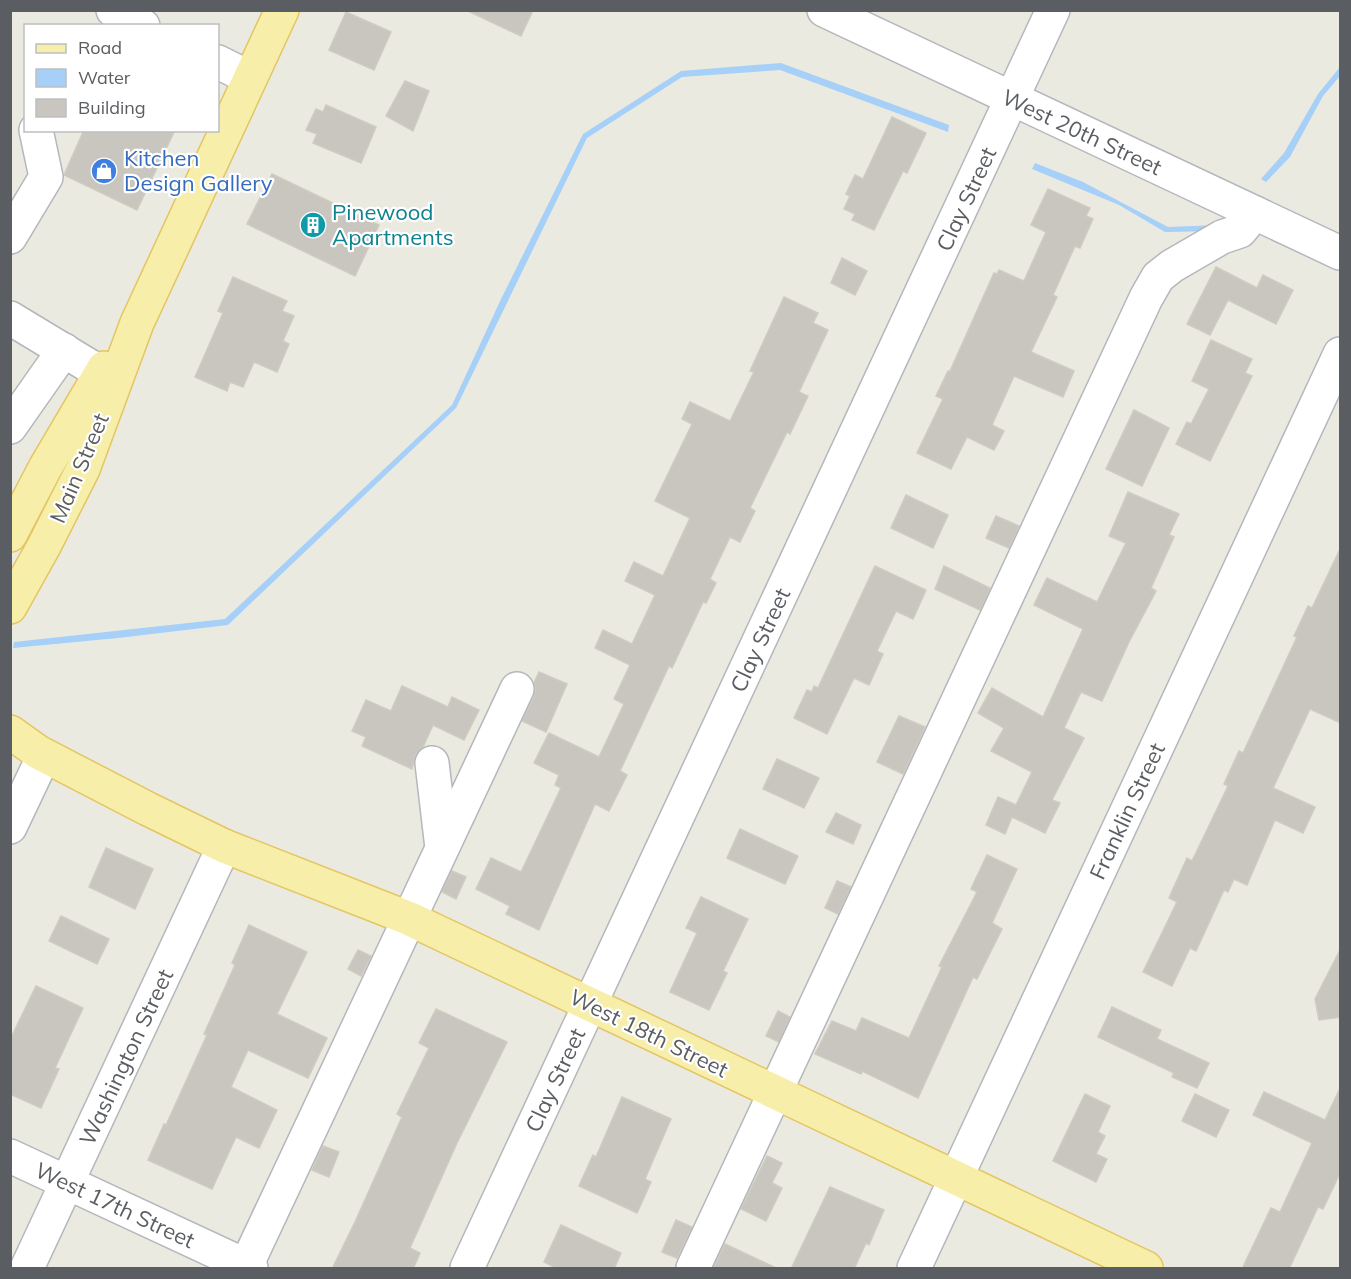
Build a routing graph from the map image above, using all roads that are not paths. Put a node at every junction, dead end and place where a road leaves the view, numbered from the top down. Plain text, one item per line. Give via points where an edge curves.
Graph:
1 (111, 10) edge
2 (158, 10) edge
3 (282, 10) edge
4 (1053, 10) edge
5 (827, 11) edge
6 (101, 24) edge
7 (139, 24) edge
8 (151, 24) edge
9 (219, 62) edge
10 (250, 78) junction
11 (1013, 99) junction
12 (36, 132) edge
13 (1255, 213) junction
14 (10, 237) edge
15 (1341, 253) edge
16 (10, 318) edge
17 (137, 323) junction
18 (64, 350) junction
19 (1341, 354) edge
20 (101, 373) junction
21 (10, 427) edge
22 (11, 534) edge
23 (10, 607) edge
24 (517, 689) dead end
25 (10, 732) edge
26 (432, 763) dead end
27 (24, 764) edge
28 (148, 809) junction
29 (10, 827) edge
30 (224, 846) junction
31 (442, 848) junction
32 (408, 918) junction
33 (590, 1005) junction
34 (775, 1093) junction
35 (10, 1156) edge
36 (956, 1179) junction
37 (67, 1183) junction
38 (248, 1267) edge
39 (1142, 1268) edge
40 (27, 1269) edge
41 (467, 1269) edge
42 (693, 1269) edge
43 (914, 1269) edge

1 - 6 street
1 - 7 street
2 - 8 street
3 - 10 main road, Main Street
4 - 11 street, Clay Street
5 - 11 street, West 20th Street
9 - 10 street
10 - 17 main road, Main Street
11 - 13 street, West 20th Street
11 - 33 street, Clay Street
12 - 14 street via 46,177
13 - 15 street, West 20th Street
13 - 34 street via 1240,231 1172,266 1154,284
16 - 18 street
17 - 20 main road, Main Street
17 - 23 main road, Main Street via 83,469
18 - 20 street
18 - 21 street
19 - 36 street, Franklin Street
20 - 22 main road, Main Street
24 - 31 street
25 - 28 main road, West 18th Street via 38,752
26 - 31 street
27 - 28 main road, West 18th Street
27 - 29 street
28 - 30 main road, West 18th Street
30 - 32 main road, West 18th Street
30 - 37 street, Washington Street
31 - 32 street
32 - 33 main road, West 18th Street
32 - 38 street
33 - 34 main road, West 18th Street
33 - 41 street, Clay Street
34 - 36 main road, West 18th Street
34 - 42 street
35 - 37 street, West 17th Street
36 - 39 main road, West 18th Street
36 - 43 street, Franklin Street
37 - 38 street, West 17th Street
37 - 40 street, Washington Street

